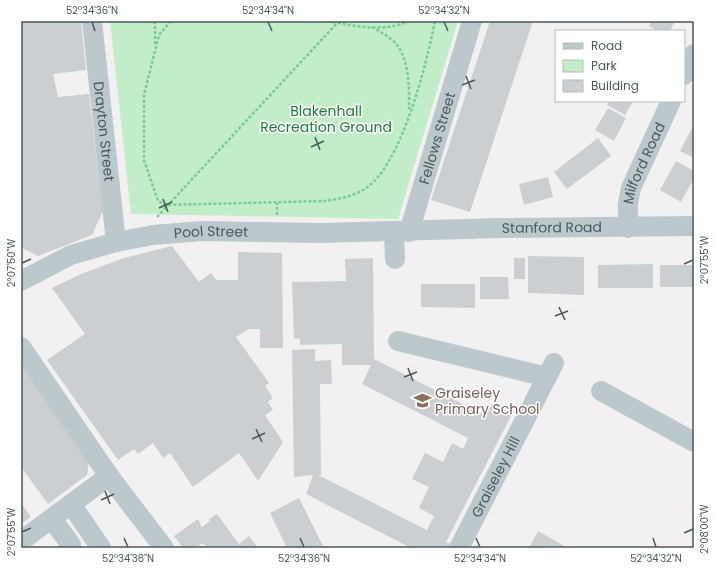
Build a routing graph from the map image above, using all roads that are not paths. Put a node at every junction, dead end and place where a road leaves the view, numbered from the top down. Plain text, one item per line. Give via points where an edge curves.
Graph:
1 (92, 21) edge
2 (472, 21) edge
3 (694, 54) edge
4 (685, 72) edge
5 (671, 102) edge
6 (694, 226) edge
7 (628, 228) junction
8 (401, 232) junction
9 (116, 242) junction
10 (395, 259) dead end
11 (21, 281) edge
12 (398, 341) dead end
13 (21, 347) edge
14 (601, 391) dead end
15 (694, 442) edge
16 (109, 476) junction
17 (71, 504) junction
18 (52, 519) junction
19 (21, 541) edge
20 (71, 545) dead end
21 (101, 548) edge
22 (164, 548) edge
23 (459, 548) edge

1 - 9 street, Drayton Street
2 - 8 street, Fellows Street
3 - 4 street
5 - 7 street, Milford Road via 631,188
6 - 7 street, Stanford Road
7 - 8 street, Stanford Road via 501,228
8 - 9 street, Pool Street via 202,231 153,235
8 - 10 street, Fellows Street
9 - 11 street, Pool Street via 71,256
12 - 23 street, Graiseley Hill via 550,370
13 - 16 street
14 - 15 street
16 - 17 street
16 - 22 street
17 - 18 street
17 - 21 street
18 - 19 street
18 - 20 street

